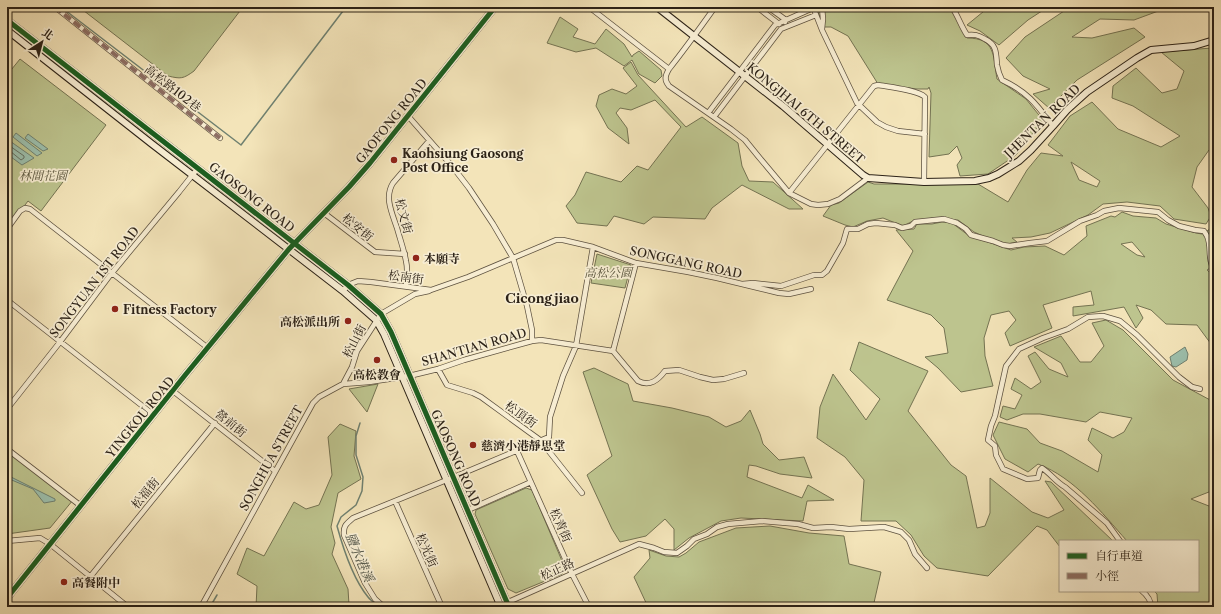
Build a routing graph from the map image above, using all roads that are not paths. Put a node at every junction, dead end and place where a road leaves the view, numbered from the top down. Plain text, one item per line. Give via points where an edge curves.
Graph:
1 (55, 7) edge
2 (495, 7) edge
3 (589, 7) edge
4 (657, 7) edge
5 (715, 7) edge
6 (757, 7) edge
7 (768, 7) edge
8 (822, 7) edge
9 (952, 7) edge
10 (813, 8) edge
11 (816, 15) junction
12 (7, 20) edge
13 (786, 20) junction
14 (779, 24) junction
15 (781, 29) junction
16 (7, 30) edge
17 (822, 30) junction
18 (694, 36) junction
19 (1214, 40) edge
20 (669, 69) junction
21 (739, 72) junction
22 (745, 76) junction
23 (859, 104) junction
24 (708, 113) junction
25 (408, 116) junction
26 (714, 117) junction
27 (1053, 126) junction
28 (925, 134) junction
29 (220, 138) dead end
30 (429, 140) junction
31 (828, 144) junction
32 (198, 168) junction
33 (192, 174) junction
34 (868, 178) junction
35 (924, 182) junction
36 (789, 193) junction
37 (324, 213) junction
38 (7, 229) edge
39 (295, 242) junction
40 (593, 247) junction
41 (289, 249) junction
42 (405, 254) junction
43 (513, 258) junction
44 (636, 263) junction
45 (1214, 269) edge
46 (111, 274) junction
47 (742, 284) junction
48 (348, 285) junction
49 (406, 286) junction
50 (811, 289) dead end
51 (430, 290) junction
52 (343, 291) junction
53 (7, 300) edge
54 (381, 314) junction
55 (376, 320) junction
56 (532, 341) junction
57 (60, 342) junction
58 (576, 346) junction
59 (208, 348) junction
60 (613, 351) junction
61 (438, 369) junction
62 (744, 373) dead end
63 (409, 376) junction
64 (402, 377) junction
65 (343, 384) junction
66 (1200, 389) dead end
67 (173, 391) junction
68 (7, 409) edge
69 (154, 415) junction
70 (215, 423) junction
71 (540, 440) junction
72 (7, 449) edge
73 (517, 451) junction
74 (275, 472) junction
75 (454, 477) junction
76 (447, 480) junction
77 (531, 482) junction
78 (582, 493) dead end
79 (395, 501) junction
80 (81, 506) junction
81 (468, 510) junction
82 (1119, 540) edge
83 (7, 541) edge
84 (50, 544) junction
85 (927, 568) dead end
86 (572, 574) junction
87 (90, 577) junction
88 (1143, 592) edge
89 (7, 598) edge
90 (510, 605) edge
91 (128, 607) edge
92 (201, 607) edge
93 (384, 607) edge
94 (442, 607) edge
95 (499, 607) edge
96 (589, 607) edge
97 (1151, 607) edge

1 - 29 street, 高松路102巷
2 - 25 street, GAOFONG ROAD
3 - 20 street
4 - 18 street, KONGJHAI 6TH STREET
5 - 18 street
6 - 14 street
7 - 13 street
8 - 17 street
9 - 27 street via 967,35 975,34 988,40 994,47 1002,80 1030,97
10 - 11 street
10 - 13 street
11 - 15 street
11 - 17 street
12 - 32 street, GAOSONG ROAD
13 - 14 street
13 - 15 street
14 - 15 street
14 - 21 street
15 - 22 street
16 - 33 street, GAOSONG ROAD
17 - 23 street via 845,81
18 - 20 street
18 - 21 street, KONGJHAI 6TH STREET
19 - 27 street, JHENTAN ROAD via 1194,46 1151,50 1087,92
20 - 24 street via 665,78 669,86
21 - 22 street, KONGJHAI 6TH STREET
21 - 24 street
22 - 26 street
22 - 31 street, KONGJHAI 6TH STREET
23 - 28 street via 877,122 886,127
23 - 28 street via 874,86 878,85 924,96
23 - 31 street
24 - 26 street
25 - 30 street
25 - 37 street, GAOFONG ROAD
26 - 36 street via 744,140
27 - 35 street, JHENTAN ROAD via 1019,161 989,178 975,181
28 - 35 street
30 - 42 street, 松文街 via 390,188 390,209
30 - 43 street via 469,188
31 - 34 street, KONGJHAI 6TH STREET
31 - 36 street
32 - 33 street, SONGYUAN 1ST ROAD
32 - 39 street, GAOSONG ROAD
33 - 41 street, GAOSONG ROAD
33 - 46 street, SONGYUAN 1ST ROAD
34 - 35 street, KONGJHAI 6TH STREET
34 - 36 street via 840,199 828,204 811,204
37 - 39 street, GAOFONG ROAD
37 - 42 street, 松安街 via 375,252
38 - 46 street via 20,211 30,209
39 - 41 street, GAOFONG ROAD
39 - 48 street, GAOSONG ROAD
40 - 43 street, SONGGANG ROAD via 556,240
40 - 44 street, SONGGANG ROAD
40 - 58 street
41 - 52 street, GAOSONG ROAD
41 - 59 street, YINGKOU ROAD
42 - 49 street, 松文街
43 - 51 street, 松南街
43 - 56 street via 527,306
44 - 47 street, SONGGANG ROAD
44 - 60 street
45 - 47 street via 1208,238 1204,231 1179,226 1158,212 1119,208 1080,221 1046,242 1010,246 971,235 958,223 944,219 915,222 902,228 885,223 872,223 858,229 847,229 843,243 822,275 814,275 781,286
46 - 57 street, SONGYUAN 1ST ROAD
46 - 59 street
47 - 50 street, SONGGANG ROAD via 789,294
48 - 49 street, 松南街 via 358,281
48 - 52 street
48 - 54 street, GAOSONG ROAD
49 - 51 street, 松南街
51 - 54 street, 松山街 via 415,294
52 - 55 street, GAOSONG ROAD
53 - 57 street
54 - 55 street, 松山街
54 - 63 street, GAOSONG ROAD
55 - 64 street, GAOSONG ROAD
55 - 65 street, 松山街 via 357,351
56 - 58 street, SHANTIAN ROAD via 550,341
56 - 61 street, SHANTIAN ROAD
57 - 68 street, SONGYUAN 1ST ROAD
57 - 69 street
58 - 60 street, SHANTIAN ROAD
58 - 71 street via 550,417 548,437
59 - 67 street, YINGKOU ROAD
60 - 62 street via 643,384 655,381 665,371 680,370 713,380
61 - 63 street, SHANTIAN ROAD
61 - 71 street, 松頂街 via 447,385 482,397
63 - 64 street, SHANTIAN ROAD
63 - 75 street, GAOSONG ROAD
64 - 65 street, SONGHUA STREET
64 - 76 street, GAOSONG ROAD
65 - 74 street, SONGHUA STREET via 313,403
66 - 82 street via 1192,387 1179,377 1120,321 1103,316 1088,317 1068,329 1019,349 1006,366 996,416 988,440 995,446 996,455 1003,469 1027,479 1038,478 1042,468 1107,523
67 - 69 street, YINGKOU ROAD
67 - 70 street, 營前街
69 - 80 street, YINGKOU ROAD
70 - 74 street, 營前街
70 - 87 street, 松福街
71 - 73 street
71 - 78 street, 松頂街
72 - 80 street
73 - 75 street
73 - 77 street, 松青街
74 - 92 street, SONGHUA STREET
75 - 76 street
75 - 81 street, GAOSONG ROAD
76 - 79 street
76 - 95 street, GAOSONG ROAD
77 - 81 street
77 - 86 street, 松青街
79 - 93 street via 353,518 343,528 365,583 375,599
79 - 94 street, 松光街
80 - 84 street, YINGKOU ROAD
81 - 90 street, GAOSONG ROAD
83 - 84 street via 40,538
84 - 87 street
84 - 89 street, YINGKOU ROAD
85 - 86 street, 松正路 via 901,532 884,527 813,528 798,524 756,521 717,527 694,539 677,553 664,552 640,544
86 - 90 street, 松正路
86 - 96 street, 松青街
87 - 91 street
88 - 97 street
90 - 95 street, 松正路

